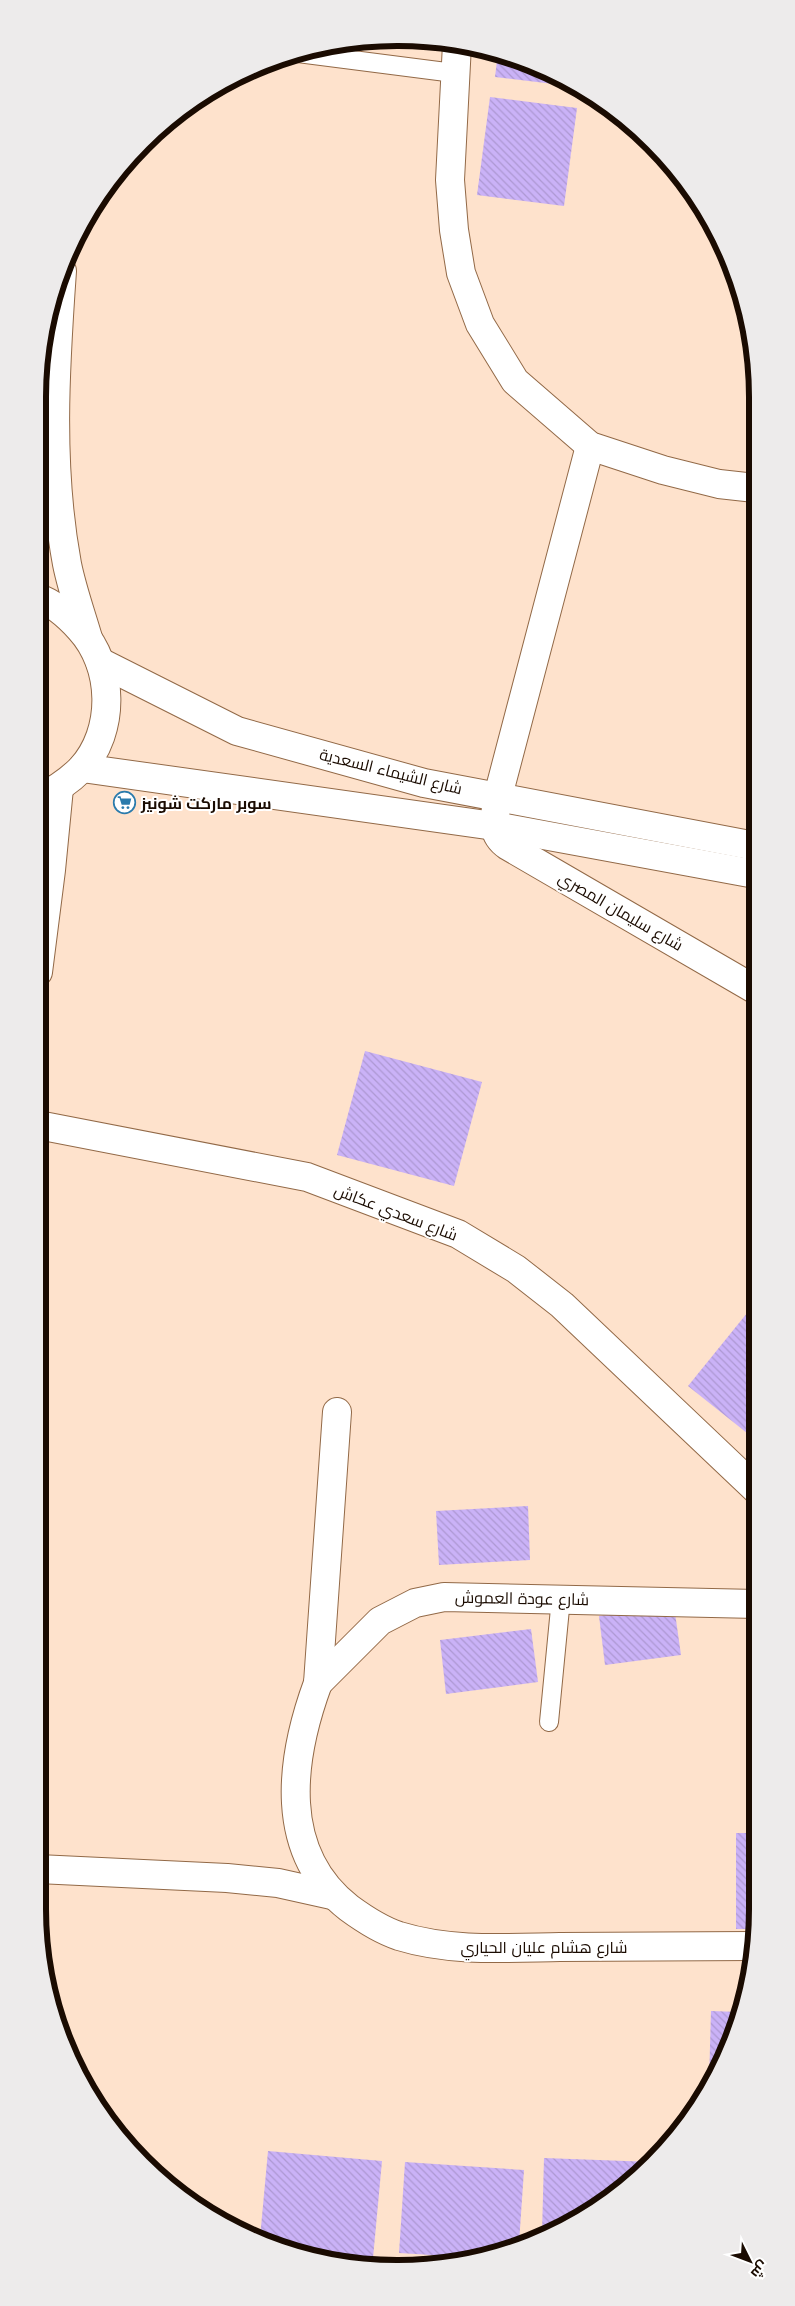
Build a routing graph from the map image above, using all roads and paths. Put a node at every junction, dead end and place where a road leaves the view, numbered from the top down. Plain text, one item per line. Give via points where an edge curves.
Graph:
1 (456, 51) edge
2 (318, 56) edge
3 (454, 73) junction
4 (60, 301) edge
5 (590, 446) junction
6 (749, 487) edge
7 (46, 603) edge
8 (88, 638) junction
9 (100, 662) junction
10 (82, 768) junction
11 (48, 794) edge
12 (498, 796) junction
13 (494, 826) junction
14 (749, 845) edge
15 (749, 873) edge
16 (46, 914) edge
17 (749, 986) edge
18 (46, 1127) edge
19 (337, 1412) dead end
20 (749, 1478) edge
21 (561, 1598) junction
22 (749, 1604) edge
23 (318, 1683) junction
24 (549, 1722) dead end
25 (46, 1869) edge
26 (332, 1895) junction
27 (747, 1946) edge

1 - 3 street
2 - 3 lane
3 - 5 street via 450,180 461,273 480,324 515,381
4 - 8 street via 55,467 67,566
5 - 6 street via 663,470 719,484
5 - 12 street
7 - 8 street via 68,616
8 - 9 street
9 - 10 street via 107,689 106,718 97,744
9 - 12 street, شارع الشيماء السعدية via 237,731 424,783
10 - 11 street
10 - 13 street, شارع الشيماء السعدية
11 - 16 street via 52,870
12 - 13 street
12 - 14 street, شارع الشيماء السعدية
13 - 15 street, شارع الشيماء السعدية
13 - 17 street, شارع سليمان المصري via 497,836 508,846
18 - 20 street, شارع سعدي عكاش via 307,1177 458,1234 516,1269 562,1305
19 - 23 street
21 - 22 street, شارع عودة العموش
21 - 23 street, شارع عودة العموش via 444,1597 415,1603 380,1621
21 - 24 lane
23 - 26 street, شارع هشام عليان الحياري via 306,1717 296,1765 296,1812 305,1849
25 - 26 street via 227,1878 278,1883
26 - 27 street, شارع هشام عليان الحياري via 364,1919 397,1936 456,1948

